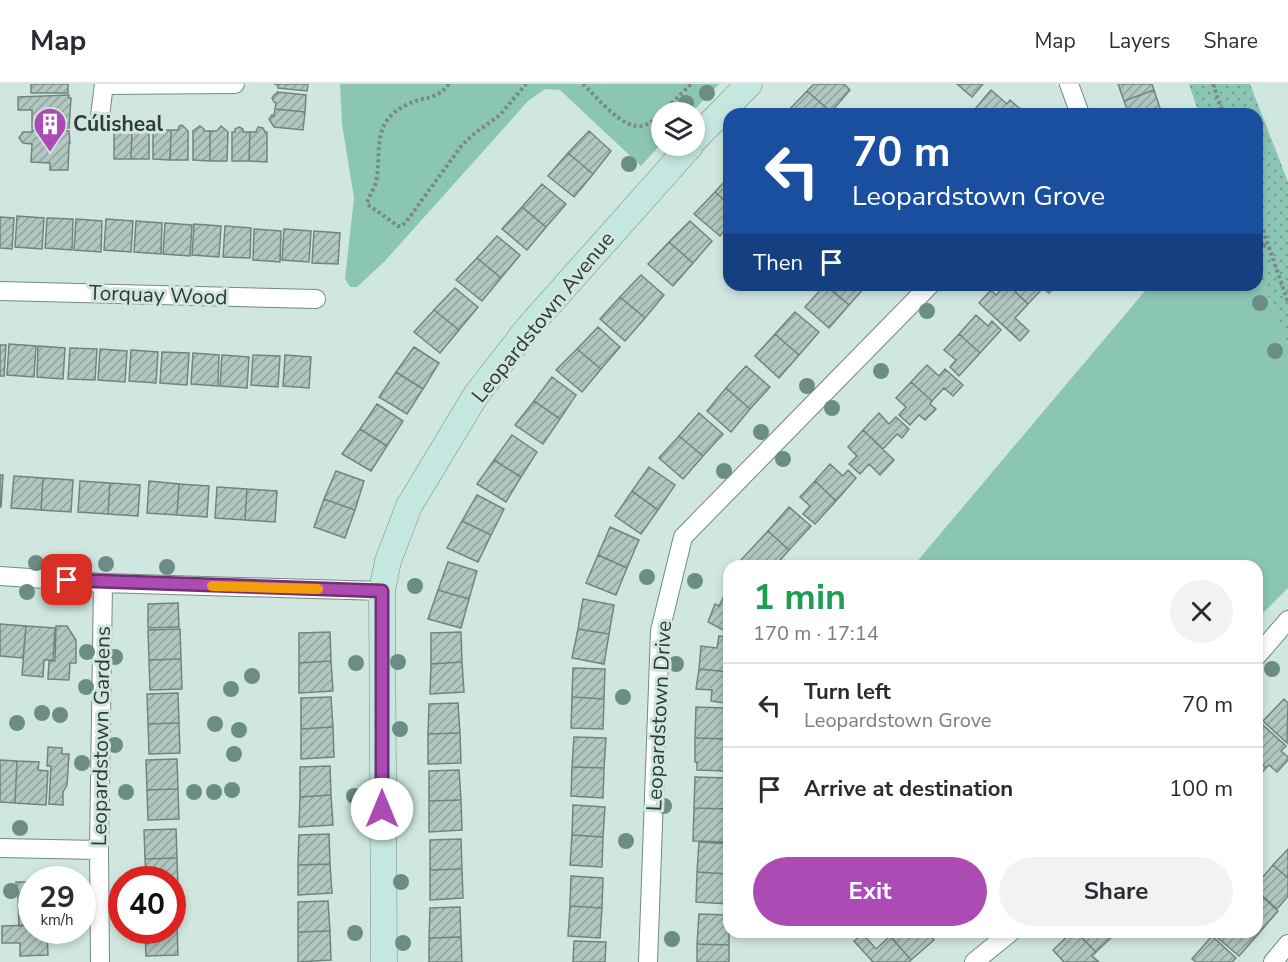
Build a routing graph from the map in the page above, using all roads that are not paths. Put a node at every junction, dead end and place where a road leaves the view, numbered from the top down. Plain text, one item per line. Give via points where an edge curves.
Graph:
1 (235, 84) edge
2 (749, 84) edge
3 (1069, 84) edge
4 (104, 85) edge
5 (725, 108) edge
6 (1078, 108) edge
7 (723, 110) edge
8 (100, 116) dead end
9 (705, 129) edge
10 (681, 156) edge
11 (0, 291) edge
12 (924, 291) edge
13 (315, 299) dead end
14 (0, 576) edge
15 (103, 583) junction
16 (382, 591) junction
17 (1288, 620) edge
18 (1263, 649) edge
19 (0, 848) edge
20 (99, 850) junction
21 (1004, 938) edge
22 (1288, 944) edge
23 (100, 962) edge
24 (384, 962) edge
25 (648, 962) edge
26 (974, 962) edge
27 (1272, 962) edge

1 - 4 street
2 - 5 street
3 - 6 street
4 - 8 street
7 - 9 street
10 - 16 street, Leopardstown Avenue via 528,328 476,395 409,506 388,561
11 - 13 street, Torquay Wood
12 - 25 street, Leopardstown Drive via 683,537 660,630
14 - 15 street
15 - 16 street
15 - 20 street, Leopardstown Gardens
16 - 24 street, Leopardstown Avenue
17 - 18 street
19 - 20 street
20 - 23 street, Leopardstown Gardens
21 - 26 street
22 - 27 street

